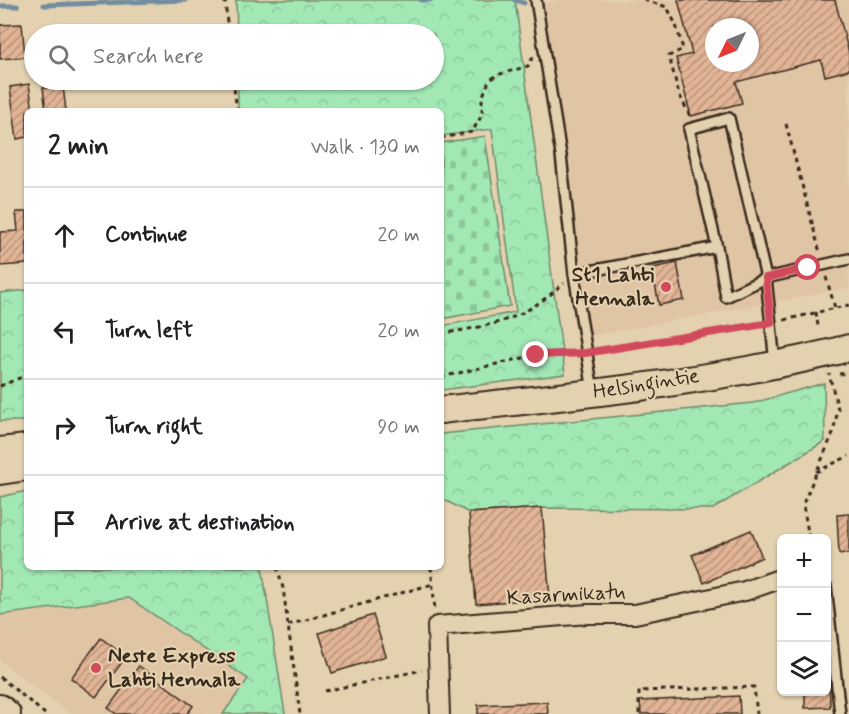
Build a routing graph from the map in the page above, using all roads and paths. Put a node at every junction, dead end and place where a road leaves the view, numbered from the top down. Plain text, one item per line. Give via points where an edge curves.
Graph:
1 (225, 0) edge
2 (536, 0) edge
3 (644, 0) edge
4 (227, 24) edge
5 (543, 37) junction
6 (234, 90) edge
7 (237, 108) edge
8 (698, 115) dead end
9 (786, 124) dead end
10 (444, 137) edge
11 (717, 247) junction
12 (849, 259) edge
13 (823, 264) junction
14 (574, 274) junction
15 (766, 278) junction
16 (849, 305) edge
17 (835, 308) junction
18 (816, 312) junction
19 (771, 323) junction
20 (818, 326) dead end
21 (444, 333) edge
22 (849, 348) edge
23 (585, 353) junction
24 (775, 364) junction
25 (828, 374) dead end
26 (24, 376) edge
27 (444, 376) edge
28 (0, 386) edge
29 (593, 393) junction
30 (444, 410) edge
31 (24, 448) edge
32 (0, 451) edge
33 (849, 456) edge
34 (24, 467) edge
35 (0, 471) edge
36 (814, 473) junction
37 (808, 534) edge
38 (278, 570) edge
39 (431, 570) edge
40 (777, 580) edge
41 (433, 584) junction
42 (826, 588) edge
43 (288, 625) junction
44 (437, 626) junction
45 (439, 666) junction
46 (0, 677) edge
47 (325, 691) dead end
48 (0, 708) edge
49 (8, 714) edge
50 (45, 714) edge
51 (300, 714) edge
52 (440, 714) edge
53 (639, 714) edge
54 (757, 714) edge
55 (840, 714) edge

1 - 4 path
2 - 5 lane
3 - 8 path via 667,7 676,25 683,49 669,56 688,116
5 - 10 path via 528,66 489,81 482,98 482,116 472,132
5 - 14 lane
6 - 7 path
9 - 13 path
11 - 14 lane
11 - 15 lane via 726,297
11 - 15 lane via 689,129 729,118
12 - 13 lane
13 - 15 lane
13 - 17 path
14 - 21 path via 539,305 516,318
14 - 23 lane
15 - 19 lane
16 - 17 path
17 - 18 path
18 - 19 path
18 - 20 path
19 - 23 path
19 - 24 lane
22 - 24 main road, Helsingintie
23 - 27 path via 536,355
23 - 29 lane
24 - 29 main road, Helsingintie
25 - 36 path via 838,409 833,433
26 - 28 path
29 - 30 main road, Helsingintie
31 - 32 main road
33 - 36 path
34 - 35 main road
36 - 37 path via 803,504
38 - 43 path
39 - 41 path
40 - 44 street, Kasarmikatu via 745,591 635,614
41 - 43 path
41 - 44 path
42 - 55 lane
43 - 51 path
44 - 45 street
45 - 47 path
45 - 52 street
46 - 50 path
48 - 49 main road
53 - 54 path via 639,691 754,687

